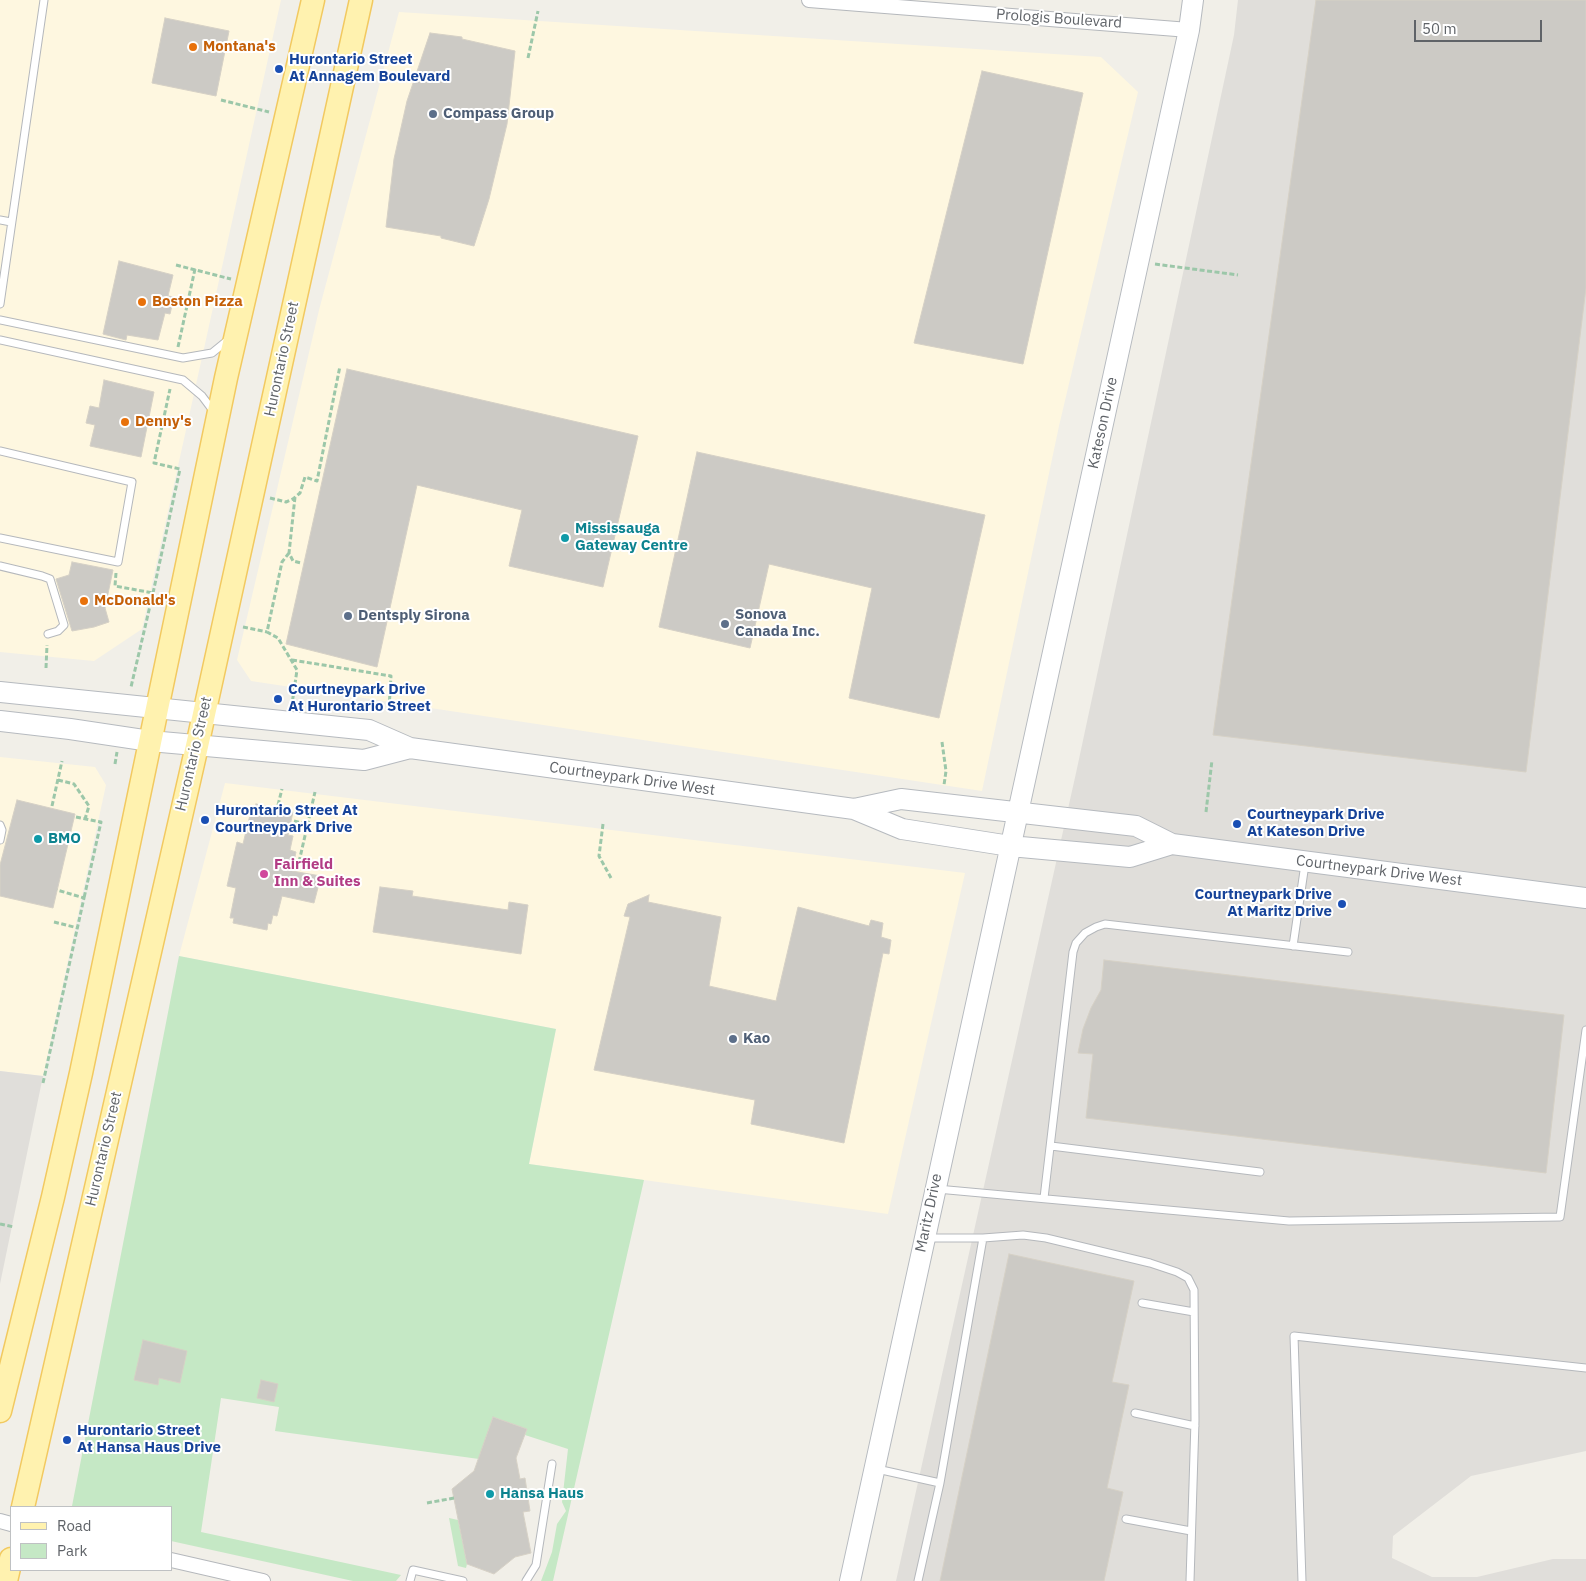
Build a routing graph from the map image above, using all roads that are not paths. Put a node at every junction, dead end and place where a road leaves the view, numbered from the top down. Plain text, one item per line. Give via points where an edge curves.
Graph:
1 (44, 0) edge
2 (313, 0) edge
3 (361, 0) edge
4 (810, 0) edge
5 (1193, 0) edge
6 (1189, 30) junction
7 (0, 220) edge
8 (11, 222) junction
9 (0, 304) edge
10 (0, 320) edge
11 (236, 334) junction
12 (0, 340) edge
13 (218, 418) junction
14 (0, 451) edge
15 (0, 538) edge
16 (0, 566) edge
17 (48, 634) road end
18 (0, 692) edge
19 (157, 708) junction
20 (204, 713) junction
21 (0, 721) edge
22 (150, 741) junction
23 (197, 746) junction
24 (410, 748) junction
25 (854, 809) junction
26 (1017, 812) junction
27 (0, 825) edge
28 (0, 840) edge
29 (1172, 844) junction
30 (1010, 846) junction
31 (1306, 862) junction
32 (1586, 898) edge
33 (1293, 946) junction
34 (1348, 952) dead end
35 (1586, 1030) edge
36 (1051, 1146) junction
37 (1260, 1172) dead end
38 (934, 1189) junction
39 (1044, 1198) junction
40 (924, 1238) junction
41 (983, 1238) junction
42 (1142, 1303) dead end
43 (1194, 1312) junction
44 (1586, 1368) edge
45 (0, 1411) edge
46 (1135, 1413) dead end
47 (1195, 1426) junction
48 (552, 1464) dead end
49 (874, 1469) junction
50 (940, 1483) junction
51 (23, 1506) edge
52 (1126, 1519) dead end
53 (1191, 1531) junction
54 (172, 1560) edge
55 (10, 1563) edge
56 (6, 1581) edge
57 (263, 1581) edge
58 (410, 1581) edge
59 (463, 1581) edge
60 (526, 1581) edge
61 (850, 1581) edge
62 (918, 1581) edge
63 (1190, 1581) edge
64 (1302, 1581) edge

1 - 8 lane
2 - 11 main road
3 - 20 main road, Hurontario Street
4 - 6 street, Prologis Boulevard
5 - 6 main road, Kateson Drive
6 - 26 main road, Kateson Drive
7 - 8 lane
8 - 9 lane
10 - 11 lane via 183,358 212,353
11 - 13 main road
12 - 13 lane via 183,380 202,396
13 - 19 main road
14 - 15 lane via 132,482 118,562
16 - 17 lane via 50,579 64,625
18 - 19 main road, Courtneypark Drive West
19 - 20 main road, Courtneypark Drive West
19 - 22 main road
20 - 23 main road, Hurontario Street
20 - 24 main road, Courtneypark Drive West via 368,730
21 - 22 main road, Courtneypark Drive West
22 - 23 main road, Courtneypark Drive West
22 - 45 main road via 79,1082
23 - 24 main road, Courtneypark Drive West via 364,760
23 - 51 main road, Hurontario Street
24 - 25 main road, Courtneypark Drive West
25 - 26 main road, Courtneypark Drive West via 901,799
25 - 30 main road, Courtneypark Drive West via 902,828
26 - 29 main road, Courtneypark Drive West via 1136,826
26 - 30 main road, Kateson Drive
27 - 28 lane
29 - 30 main road, Courtneypark Drive West via 1130,857
29 - 31 main road, Courtneypark Drive West
30 - 38 main road, Maritz Drive
31 - 32 main road, Courtneypark Drive West
31 - 33 lane
33 - 34 lane
33 - 36 lane via 1105,924 1085,933 1073,952
35 - 39 lane via 1560,1216 1289,1221
36 - 37 lane
36 - 39 lane
38 - 39 lane
38 - 40 main road, Maritz Drive
40 - 41 lane
40 - 49 main road, Maritz Drive
41 - 43 lane via 1023,1235 1046,1238 1177,1272 1188,1278 1194,1290
41 - 50 lane
42 - 43 lane
43 - 47 lane
44 - 64 lane via 1294,1336
46 - 47 lane
47 - 53 lane
48 - 60 lane via 536,1565
49 - 50 lane
49 - 61 main road, Maritz Drive
50 - 62 lane
52 - 53 lane
53 - 63 lane
54 - 57 street
55 - 56 main road
58 - 59 lane via 413,1570

